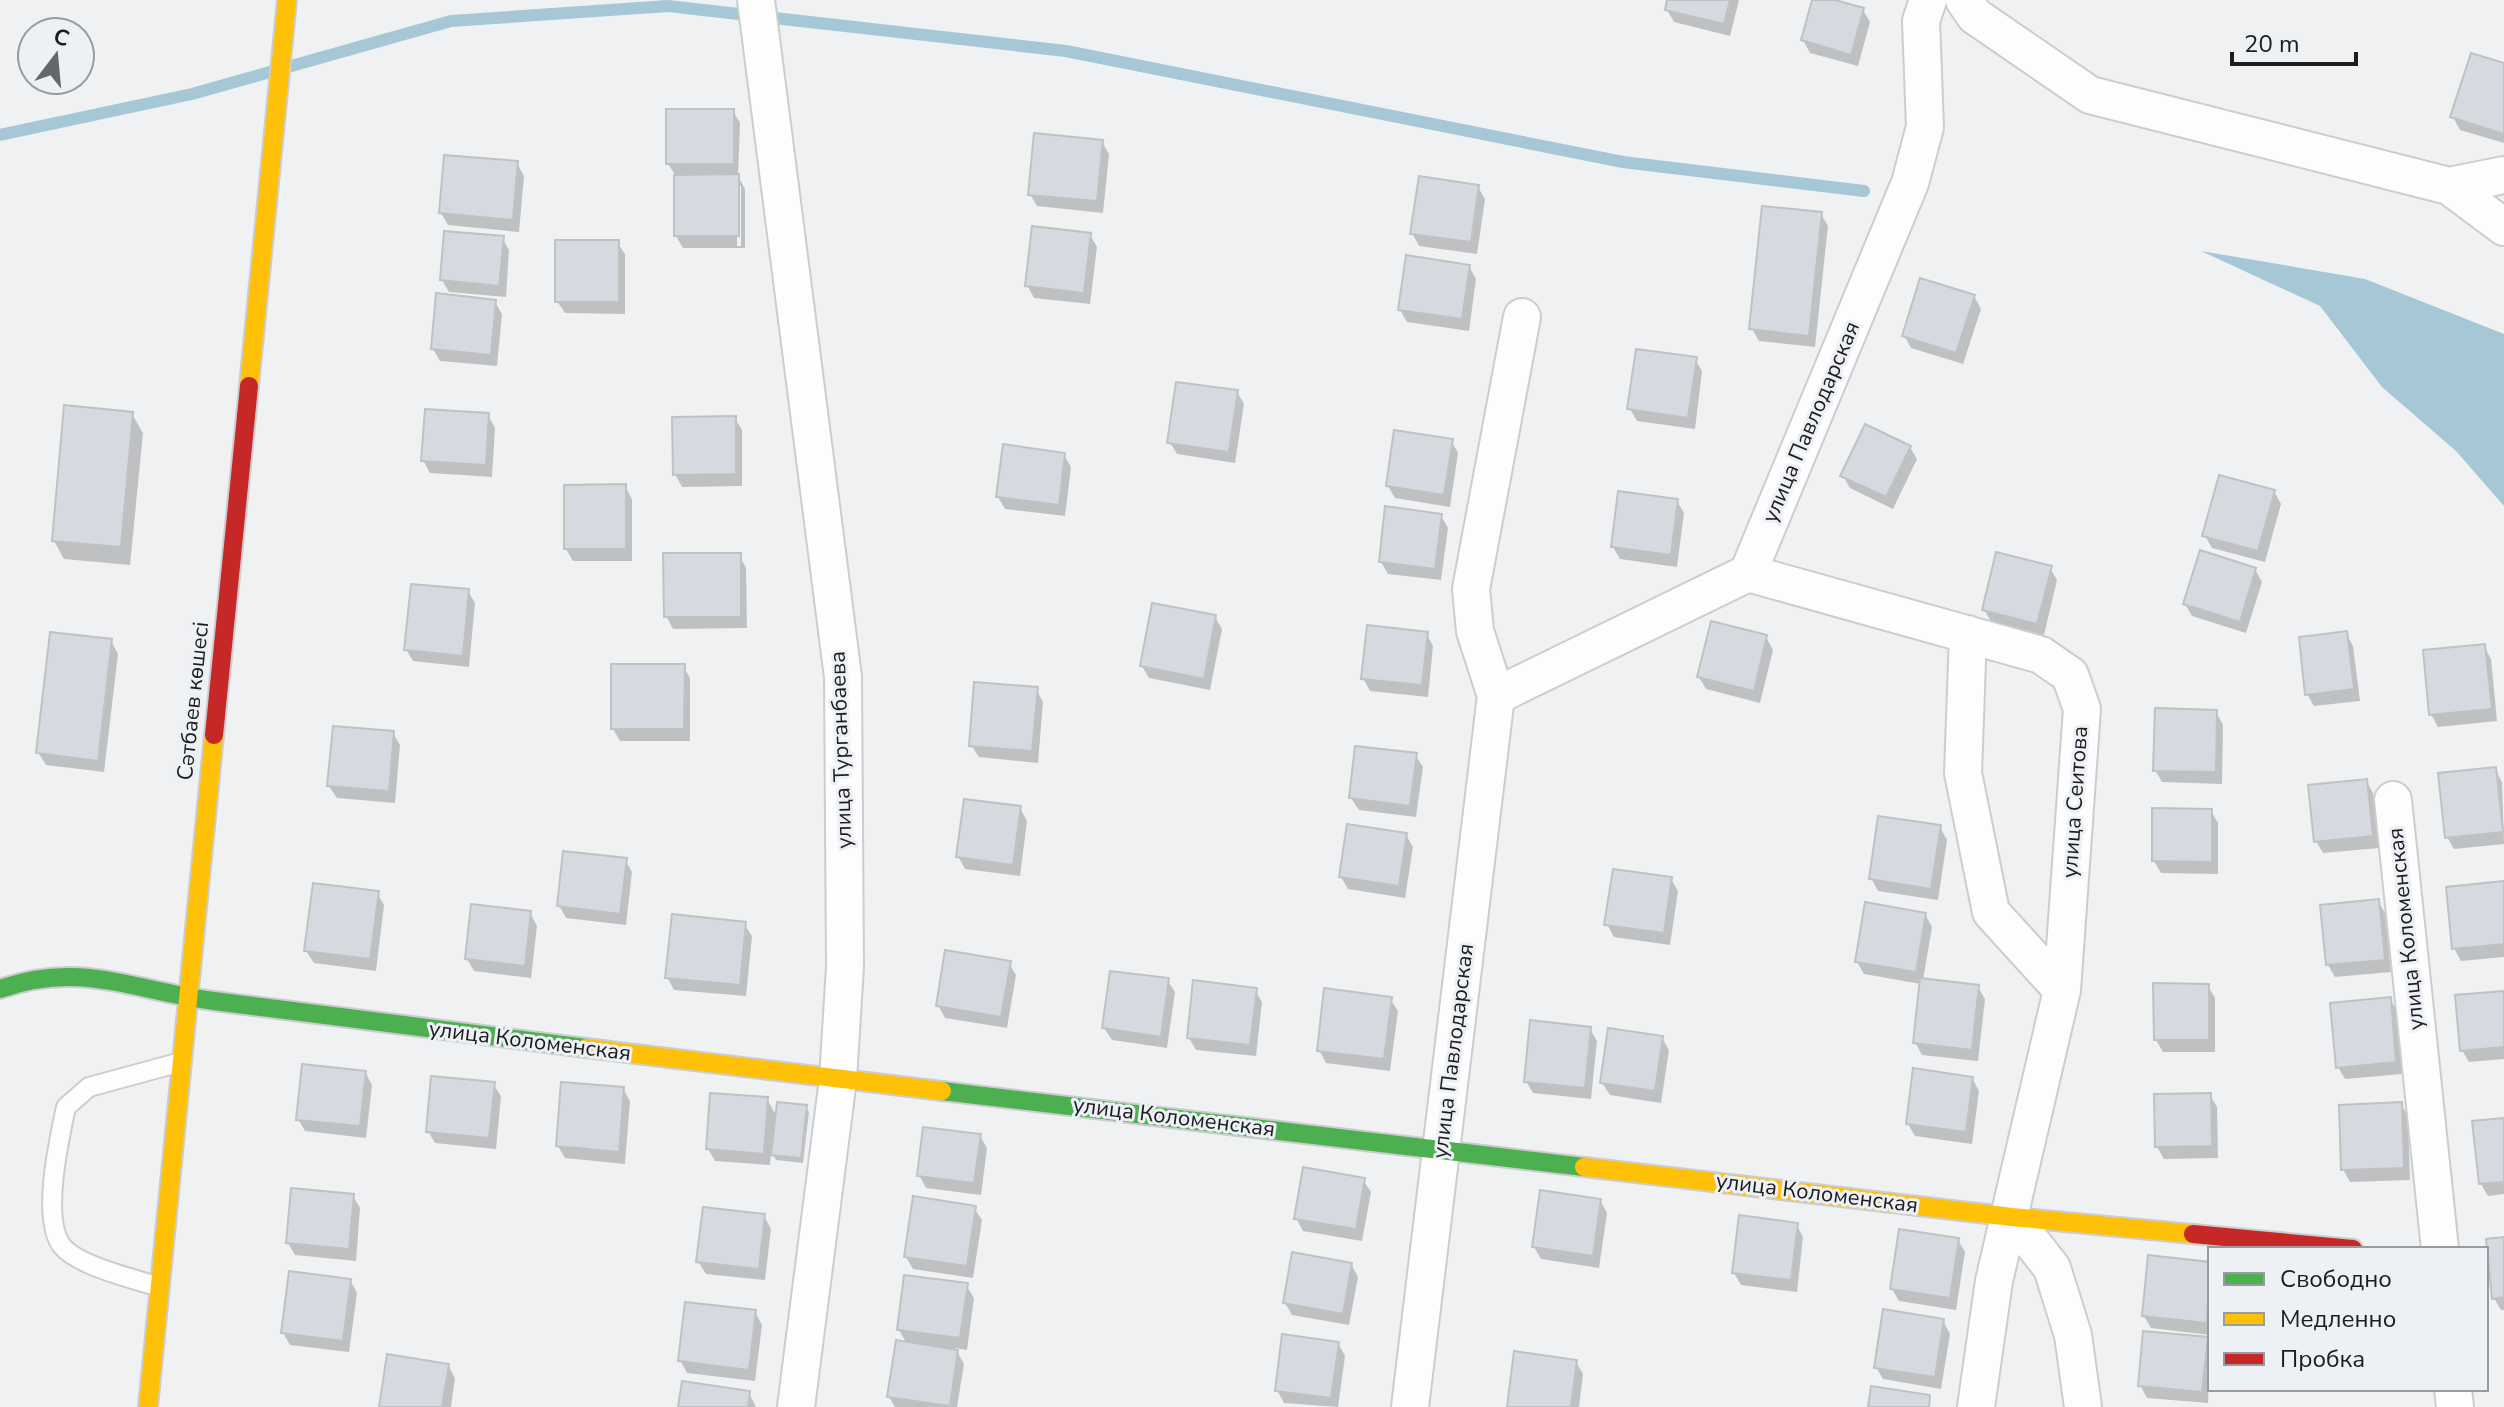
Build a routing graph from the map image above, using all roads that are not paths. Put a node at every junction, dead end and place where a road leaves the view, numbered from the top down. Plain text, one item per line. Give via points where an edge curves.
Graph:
1 (287, 0) edge
2 (756, 0) edge
3 (1928, 0) edge
4 (1964, 0) edge
5 (2504, 175) edge
6 (2449, 186) junction
7 (2504, 227) edge
8 (1522, 317) dead end
9 (1748, 573) junction
10 (1968, 634) junction
11 (1496, 696) junction
12 (2393, 800) dead end
13 (0, 989) edge
14 (2062, 990) junction
15 (187, 998) junction
16 (181, 1062) junction
17 (838, 1079) junction
18 (1442, 1148) junction
19 (2012, 1217) junction
20 (2332, 1247) edge
21 (2440, 1247) edge
22 (159, 1287) junction
23 (148, 1407) edge
24 (796, 1407) edge
25 (1410, 1407) edge
26 (1976, 1407) edge
27 (2083, 1407) edge

1 - 15 street, Сәтбаев көшесі
2 - 17 street, улица Турганбаева via 843,677 845,967
3 - 9 street, улица Павлодарская via 1921,21 1925,127 1910,183
4 - 6 street via 1975,16 2090,95
5 - 6 street
6 - 7 street
8 - 11 street, улица Павлодарская via 1471,589 1475,631
9 - 10 street, улица Сеитова
9 - 11 street
10 - 14 street via 1963,773 1991,912
10 - 14 street, улица Сеитова via 2041,655 2070,675 2082,709
11 - 18 street, улица Павлодарская
12 - 21 street, улица Коломенская
13 - 15 street, улица Коломенская via 50,973 101,974
14 - 19 street, улица Сеитова
15 - 16 street, Сәтбаев көшесі
15 - 17 street, улица Коломенская
16 - 22 street, Сәтбаев көшесі
16 - 22 lane via 89,1087 66,1107 52,1204 52,1229 64,1249
17 - 18 street, улица Коломенская
17 - 24 street, улица Турганбаева
18 - 19 street, улица Коломенская
18 - 25 street, улица Павлодарская
19 - 20 street, улица Коломенская
19 - 26 street, улица Сеитова via 1994,1281
19 - 27 street via 2052,1268 2073,1335
22 - 23 street, Сәтбаев көшесі

